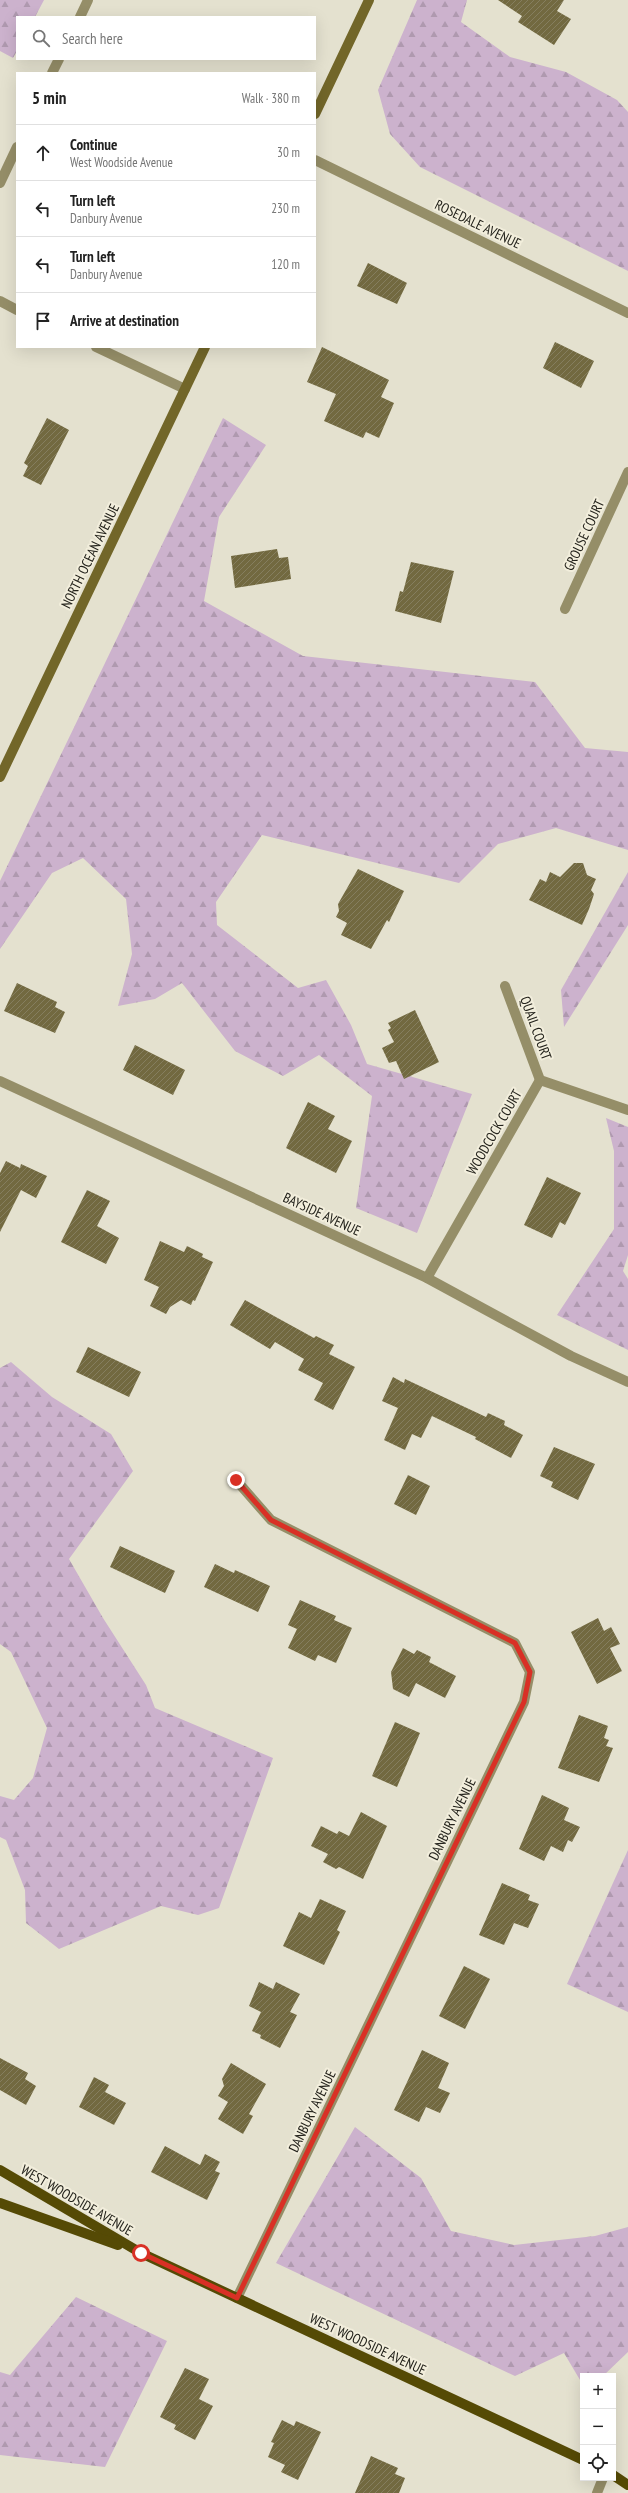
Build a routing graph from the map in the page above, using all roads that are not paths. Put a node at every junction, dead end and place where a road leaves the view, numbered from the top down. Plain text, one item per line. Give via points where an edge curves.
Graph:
1 (88, 0) edge
2 (369, 0) edge
3 (80, 16) edge
4 (58, 60) edge
5 (52, 72) edge
6 (316, 112) edge
7 (16, 149) edge
8 (316, 160) edge
9 (0, 183) edge
10 (0, 302) edge
11 (16, 310) edge
12 (628, 313) edge
13 (98, 348) edge
14 (205, 348) edge
15 (185, 389) junction
16 (628, 472) edge
17 (565, 609) dead end
18 (0, 777) edge
19 (505, 986) dead end
20 (540, 1080) junction
21 (0, 1081) edge
22 (628, 1110) edge
23 (427, 1278) junction
24 (628, 1382) edge
25 (236, 1480) dead end
26 (0, 2170) edge
27 (0, 2203) edge
28 (141, 2253) junction
29 (237, 2298) junction
30 (580, 2459) edge
31 (616, 2475) edge
32 (616, 2476) edge
33 (628, 2477) edge
34 (603, 2481) edge
35 (628, 2485) edge
36 (597, 2493) edge

1 - 3 street
2 - 6 main road
4 - 5 street
7 - 9 street
8 - 12 street, ROSEDALE AVENUE
10 - 11 street
13 - 15 street
14 - 15 main road, NORTH OCEAN AVENUE
15 - 18 main road, NORTH OCEAN AVENUE
16 - 17 street, GROUSE COURT
19 - 20 street, QUAIL COURT
20 - 22 street
20 - 23 street, WOODCOCK COURT
21 - 23 street, BAYSIDE AVENUE
23 - 24 street, BAYSIDE AVENUE via 571,1356
25 - 29 street, DANBURY AVENUE via 271,1520 515,1643 530,1672 524,1702
26 - 28 main road, WEST WOODSIDE AVENUE
27 - 28 main road, WEST WOODSIDE AVENUE
28 - 29 main road, WEST WOODSIDE AVENUE
29 - 30 main road, WEST WOODSIDE AVENUE
31 - 33 main road
32 - 35 main road
34 - 36 street

